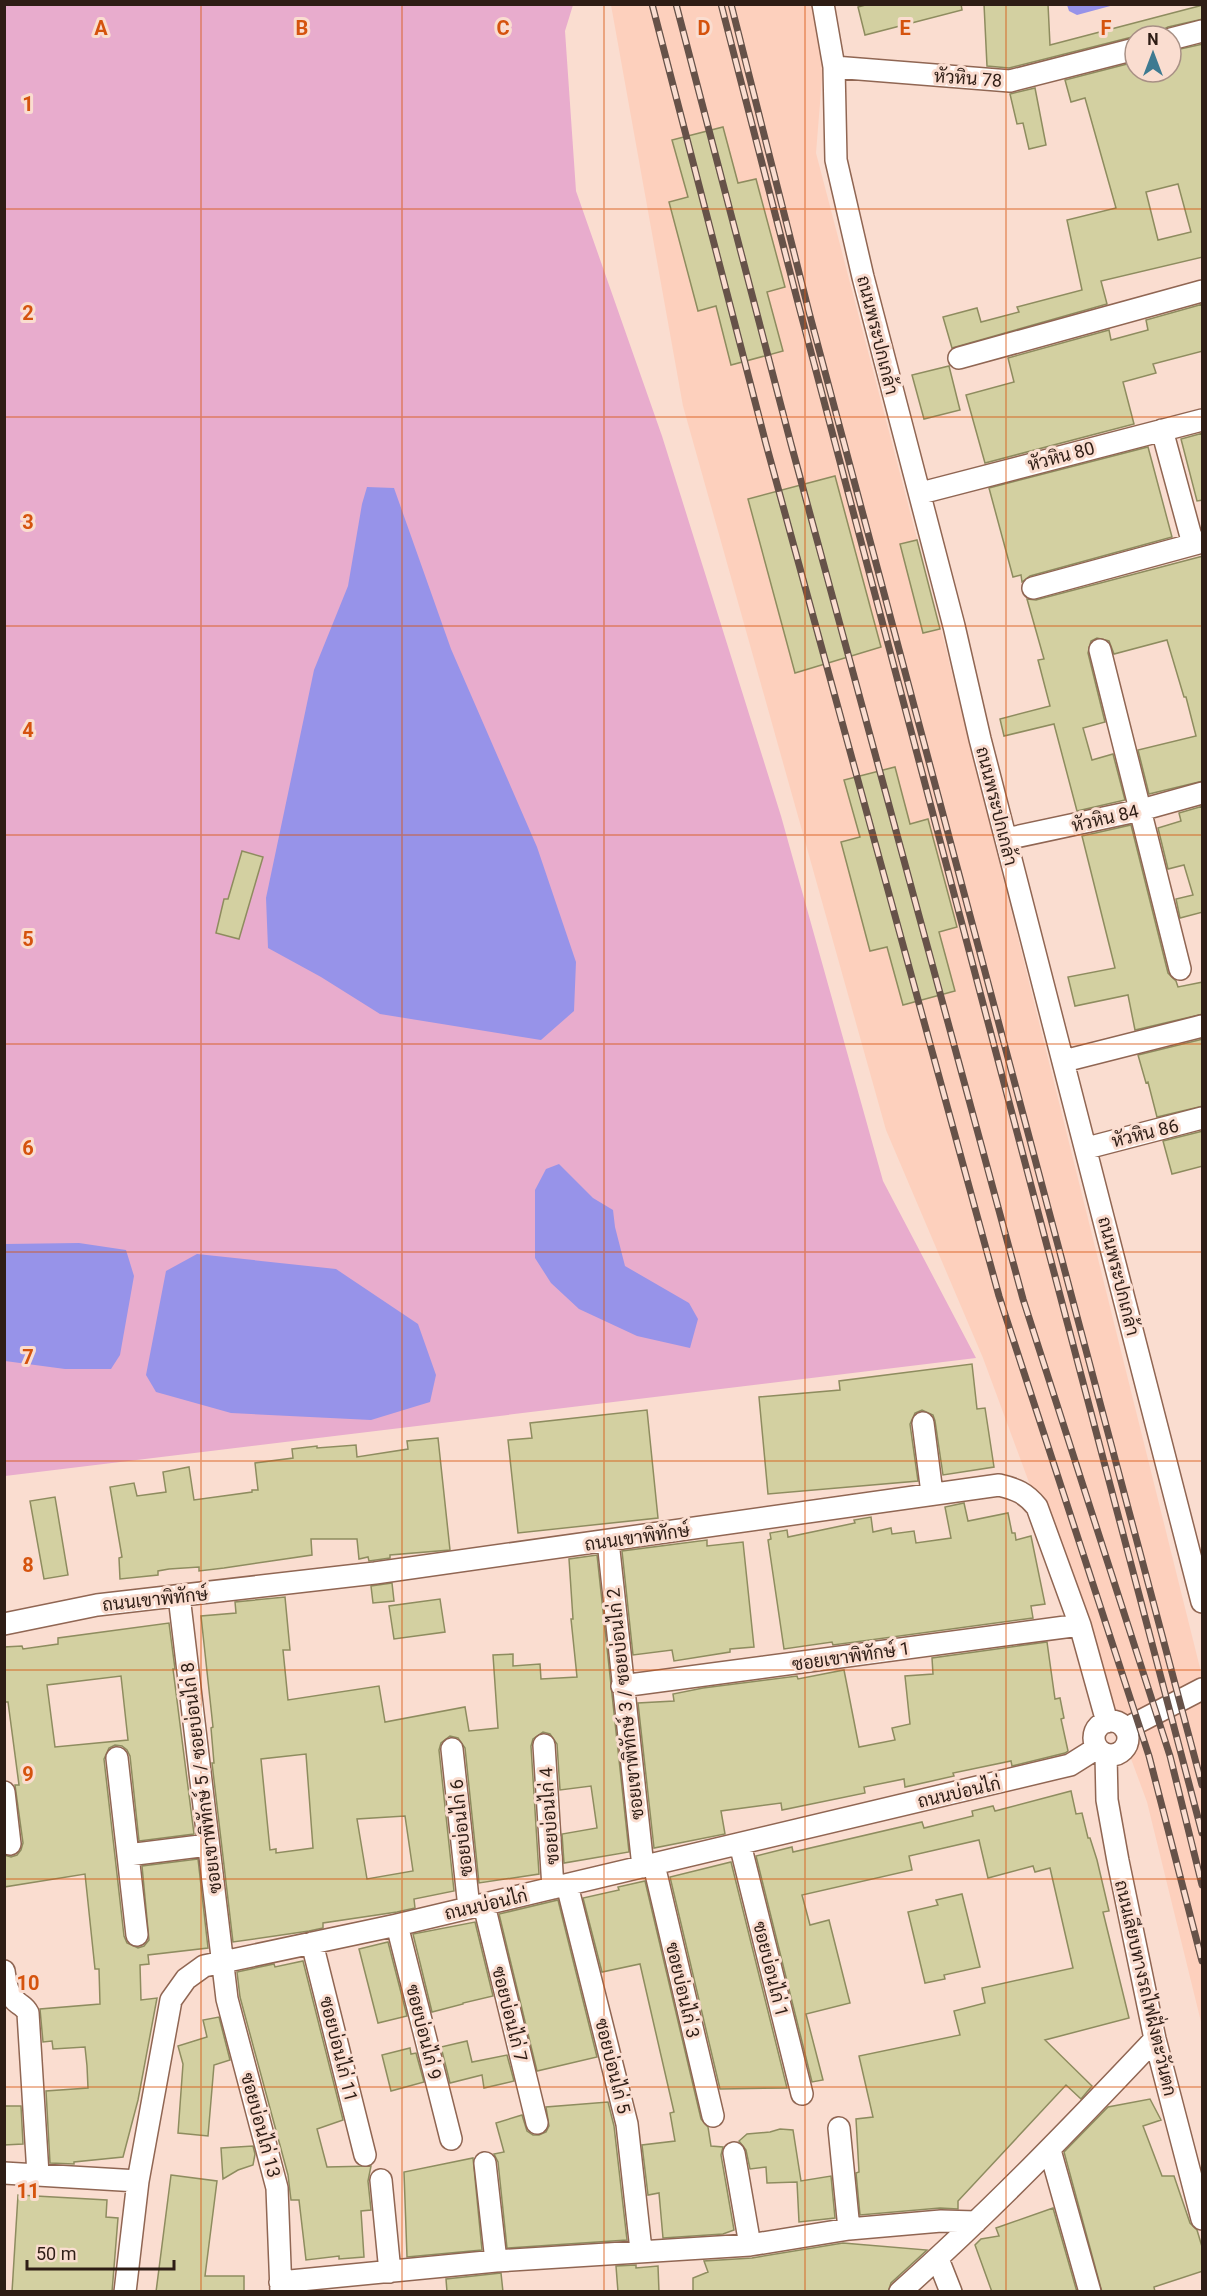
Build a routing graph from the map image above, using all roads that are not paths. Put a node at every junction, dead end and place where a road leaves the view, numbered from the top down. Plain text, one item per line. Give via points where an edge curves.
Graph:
1 (823, 4) edge
2 (1203, 31) edge
3 (1183, 36) edge
4 (1123, 52) edge
5 (834, 67) junction
6 (1203, 291) edge
7 (959, 358) dead end
8 (1203, 420) edge
9 (1162, 429) junction
10 (921, 493) junction
11 (1198, 543) edge
12 (1033, 588) dead end
13 (1100, 650) dead end
14 (1203, 793) edge
15 (1142, 810) junction
16 (1006, 839) junction
17 (1180, 969) dead end
18 (1203, 1026) edge
19 (1064, 1061) junction
20 (1203, 1118) edge
21 (1087, 1148) junction
22 (923, 1424) dead end
23 (932, 1493) junction
24 (608, 1541) junction
25 (179, 1596) junction
26 (1203, 1602) edge
27 (4, 1624) edge
28 (1080, 1625) junction
29 (622, 1686) junction
30 (1203, 1689) edge
31 (1116, 1725) junction
32 (544, 1745) dead end
33 (452, 1749) dead end
34 (1102, 1751) junction
35 (117, 1758) dead end
36 (4, 1792) edge
37 (10, 1844) dead end
38 (740, 1844) junction
39 (208, 1845) junction
40 (128, 1855) junction
41 (648, 1866) junction
42 (560, 1887) junction
43 (477, 1906) junction
44 (397, 1925) junction
45 (137, 1935) dead end
46 (312, 1943) junction
47 (222, 1961) junction
48 (4, 1971) edge
49 (1155, 2039) junction
50 (802, 2094) dead end
51 (713, 2116) dead end
52 (537, 2123) dead end
53 (839, 2128) dead end
54 (451, 2139) dead end
55 (1050, 2150) junction
56 (734, 2153) dead end
57 (364, 2155) dead end
58 (485, 2163) dead end
59 (4, 2174) edge
60 (38, 2174) junction
61 (381, 2180) dead end
62 (138, 2181) junction
63 (1203, 2218) edge
64 (976, 2222) junction
65 (849, 2229) junction
66 (750, 2245) junction
67 (641, 2250) junction
68 (938, 2259) junction
69 (496, 2261) junction
70 (390, 2271) junction
71 (281, 2287) edge
72 (125, 2292) edge
73 (900, 2292) edge
74 (951, 2292) edge
75 (1090, 2292) edge

1 - 5 street, ถนนพระปกเกล้า
2 - 3 street
4 - 5 street, หัวหิน 78 via 1010,81
5 - 10 street, ถนนพระปกเกล้า via 836,160 862,277
6 - 7 street
8 - 9 street, หัวหิน 80
9 - 10 street, หัวหิน 80
9 - 11 street
10 - 16 street, ถนนพระปกเกล้า
11 - 12 street
13 - 15 street
14 - 15 street, หัวหิน 84
15 - 16 street, หัวหิน 84
15 - 17 street
16 - 19 street, ถนนพระปกเกล้า
18 - 19 street
19 - 21 street, ถนนพระปกเกล้า
20 - 21 street, หัวหิน 86
21 - 26 street, ถนนพระปกเกล้า
22 - 23 street
23 - 24 street, ถนนเขาพิทักษ์
23 - 28 street, ถนนเขาพิทักษ์ via 999,1485 1018,1489 1031,1499
24 - 25 street, ถนนเขาพิทักษ์
24 - 29 street, ซอยเขาพิทักษ์ 3 / ซอยบ่อนไก่ 2
25 - 27 street, ถนนเขาพิทักษ์ via 98,1605
25 - 39 street, ซอยเขาพิทักษ์ 5 / ซอยบ่อนไก่ 8
28 - 29 street, ซอยเขาพิทักษ์ 1
28 - 31 street, ถนนเขาพิทักษ์
29 - 41 street, ซอยเขาพิทักษ์ 3 / ซอยบ่อนไก่ 2
30 - 31 street
31 - 34 street via 1096,1730 1094,1739
31 - 34 street via 1128,1738 1126,1747 1119,1754
32 - 42 street, ซอยบ่อนไก่ 4
33 - 43 street, ซอยบ่อนไก่ 6
34 - 38 street, ถนนบ่อนไก่ via 1070,1765
34 - 49 street, ถนนเลียบทางรถไฟฝั่งตะวันตก via 1116,1851
35 - 40 street
36 - 37 street
38 - 41 street, ถนนบ่อนไก่
38 - 50 street, ซอยบ่อนไก่ 1
39 - 40 street
39 - 47 street, ซอยเขาพิทักษ์ 5 / ซอยบ่อนไก่ 8
40 - 45 street
41 - 42 street, ถนนบ่อนไก่
41 - 51 street, ซอยบ่อนไก่ 3
42 - 43 street, ถนนบ่อนไก่
42 - 67 street, ซอยบ่อนไก่ 5 via 627,2124
43 - 44 street, ถนนบ่อนไก่
43 - 52 street, ซอยบ่อนไก่ 7
44 - 46 street, ถนนบ่อนไก่
44 - 54 street, ซอยบ่อนไก่ 9
46 - 47 street, ถนนบ่อนไก่
46 - 57 street, ซอยบ่อนไก่ 11
47 - 62 street, ถนนบ่อนไก่ via 204,1966 186,1979 171,2000
47 - 71 street, ซอยบ่อนไก่ 13 via 227,1999 277,2188
48 - 60 street via 6,1987 28,2013
49 - 55 street
49 - 63 street, ถนนเลียบทางรถไฟฝั่งตะวันตก
53 - 65 street
55 - 64 street
55 - 75 street
56 - 66 street
58 - 69 street
59 - 60 street
60 - 62 street
61 - 70 street
62 - 72 street, ถนนบ่อนไก่
64 - 65 street
64 - 68 street
65 - 66 street
66 - 67 street
67 - 69 street
68 - 73 street
68 - 74 street
69 - 70 street
70 - 71 street

